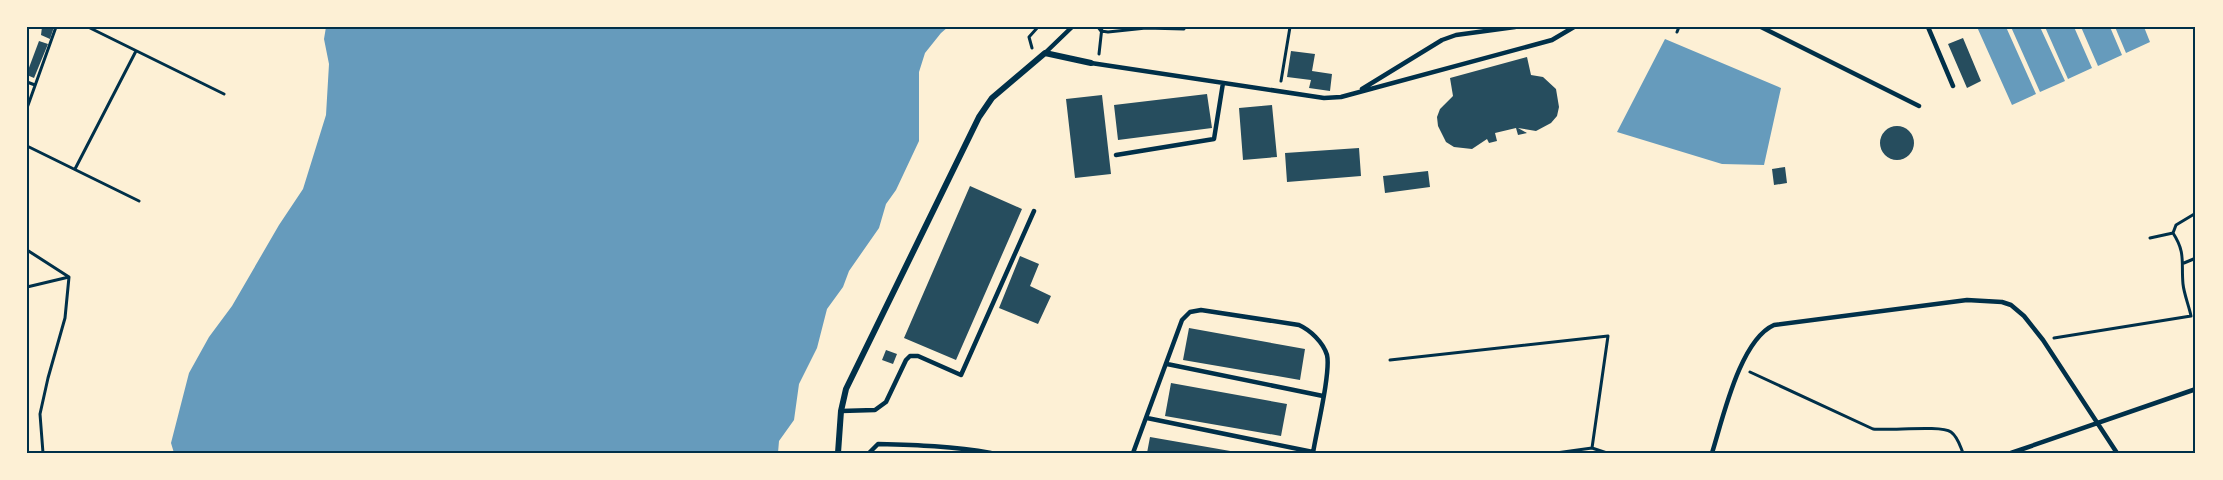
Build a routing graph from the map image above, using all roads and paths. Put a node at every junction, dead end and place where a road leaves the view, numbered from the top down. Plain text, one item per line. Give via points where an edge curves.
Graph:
1 (56, 27) edge
2 (88, 27) edge
3 (1038, 27) edge
4 (1072, 27) edge
5 (1184, 27) edge
6 (1290, 27) edge
7 (1515, 27) edge
8 (1574, 27) edge
9 (1679, 27) edge
10 (1761, 27) edge
11 (1928, 27) edge
12 (1100, 28) edge
13 (1677, 32) dead end
14 (136, 51) junction
15 (1045, 53) junction
16 (1035, 62) junction
17 (1095, 64) junction
18 (27, 82) edge
19 (1223, 83) junction
20 (35, 85) junction
21 (1953, 86) dead end
22 (1280, 92) junction
23 (1357, 92) junction
24 (224, 94) dead end
25 (1919, 106) dead end
26 (27, 108) edge
27 (27, 146) edge
28 (1116, 154) dead end
29 (75, 170) junction
30 (139, 201) dead end
31 (1034, 211) dead end
32 (2196, 213) edge
33 (2173, 234) junction
34 (2150, 238) dead end
35 (27, 250) edge
36 (2196, 258) edge
37 (2184, 263) junction
38 (69, 277) junction
39 (27, 286) edge
40 (2043, 340) junction
41 (1390, 360) dead end
42 (1167, 364) junction
43 (1740, 367) junction
44 (2196, 388) edge
45 (1323, 396) junction
46 (841, 411) junction
47 (1146, 418) junction
48 (2095, 423) junction
49 (924, 445) junction
50 (1592, 448) junction
51 (923, 452) edge
52 (1313, 452) edge
53 (43, 453) edge
54 (838, 453) edge
55 (869, 453) edge
56 (991, 453) edge
57 (1133, 453) edge
58 (1556, 453) edge
59 (1607, 453) edge
60 (1712, 453) edge
61 (1963, 453) edge
62 (2011, 453) edge
63 (2116, 453) edge

1 - 20 path
2 - 14 path
3 - 16 path via 1029,37
4 - 15 lane
5 - 12 path via 1108,32
6 - 22 path
7 - 23 lane via 1442,40
8 - 23 lane via 1552,40
9 - 13 path
10 - 25 lane
11 - 21 lane
12 - 17 path
14 - 24 path
14 - 29 path
15 - 16 street
15 - 17 street
16 - 46 street via 992,99 979,117 846,389
17 - 19 lane
18 - 20 path
19 - 22 lane
19 - 28 lane via 1214,140
20 - 26 path
22 - 23 lane via 1324,98
27 - 29 path
29 - 30 path
31 - 46 lane via 961,375 910,356 886,402 875,410
32 - 33 path via 2176,225
33 - 34 path
33 - 37 path via 2181,245
35 - 38 path
36 - 37 path
37 - 40 path via 2183,284 2191,316
38 - 39 path
38 - 53 path via 65,318 40,414
40 - 43 lane via 2011,305 1967,300 1774,325 1763,330
40 - 48 lane
41 - 50 path via 1608,336
42 - 45 lane
42 - 45 lane via 1182,320 1190,312 1201,310 1299,325 1311,331 1327,355
42 - 47 lane
43 - 60 lane
43 - 61 path via 1873,429 1950,431
44 - 48 lane
45 - 52 lane
46 - 54 street
47 - 52 lane
47 - 57 lane
48 - 62 lane
48 - 63 lane
49 - 51 lane
49 - 55 lane via 878,444
49 - 56 lane
50 - 58 path
50 - 59 path

